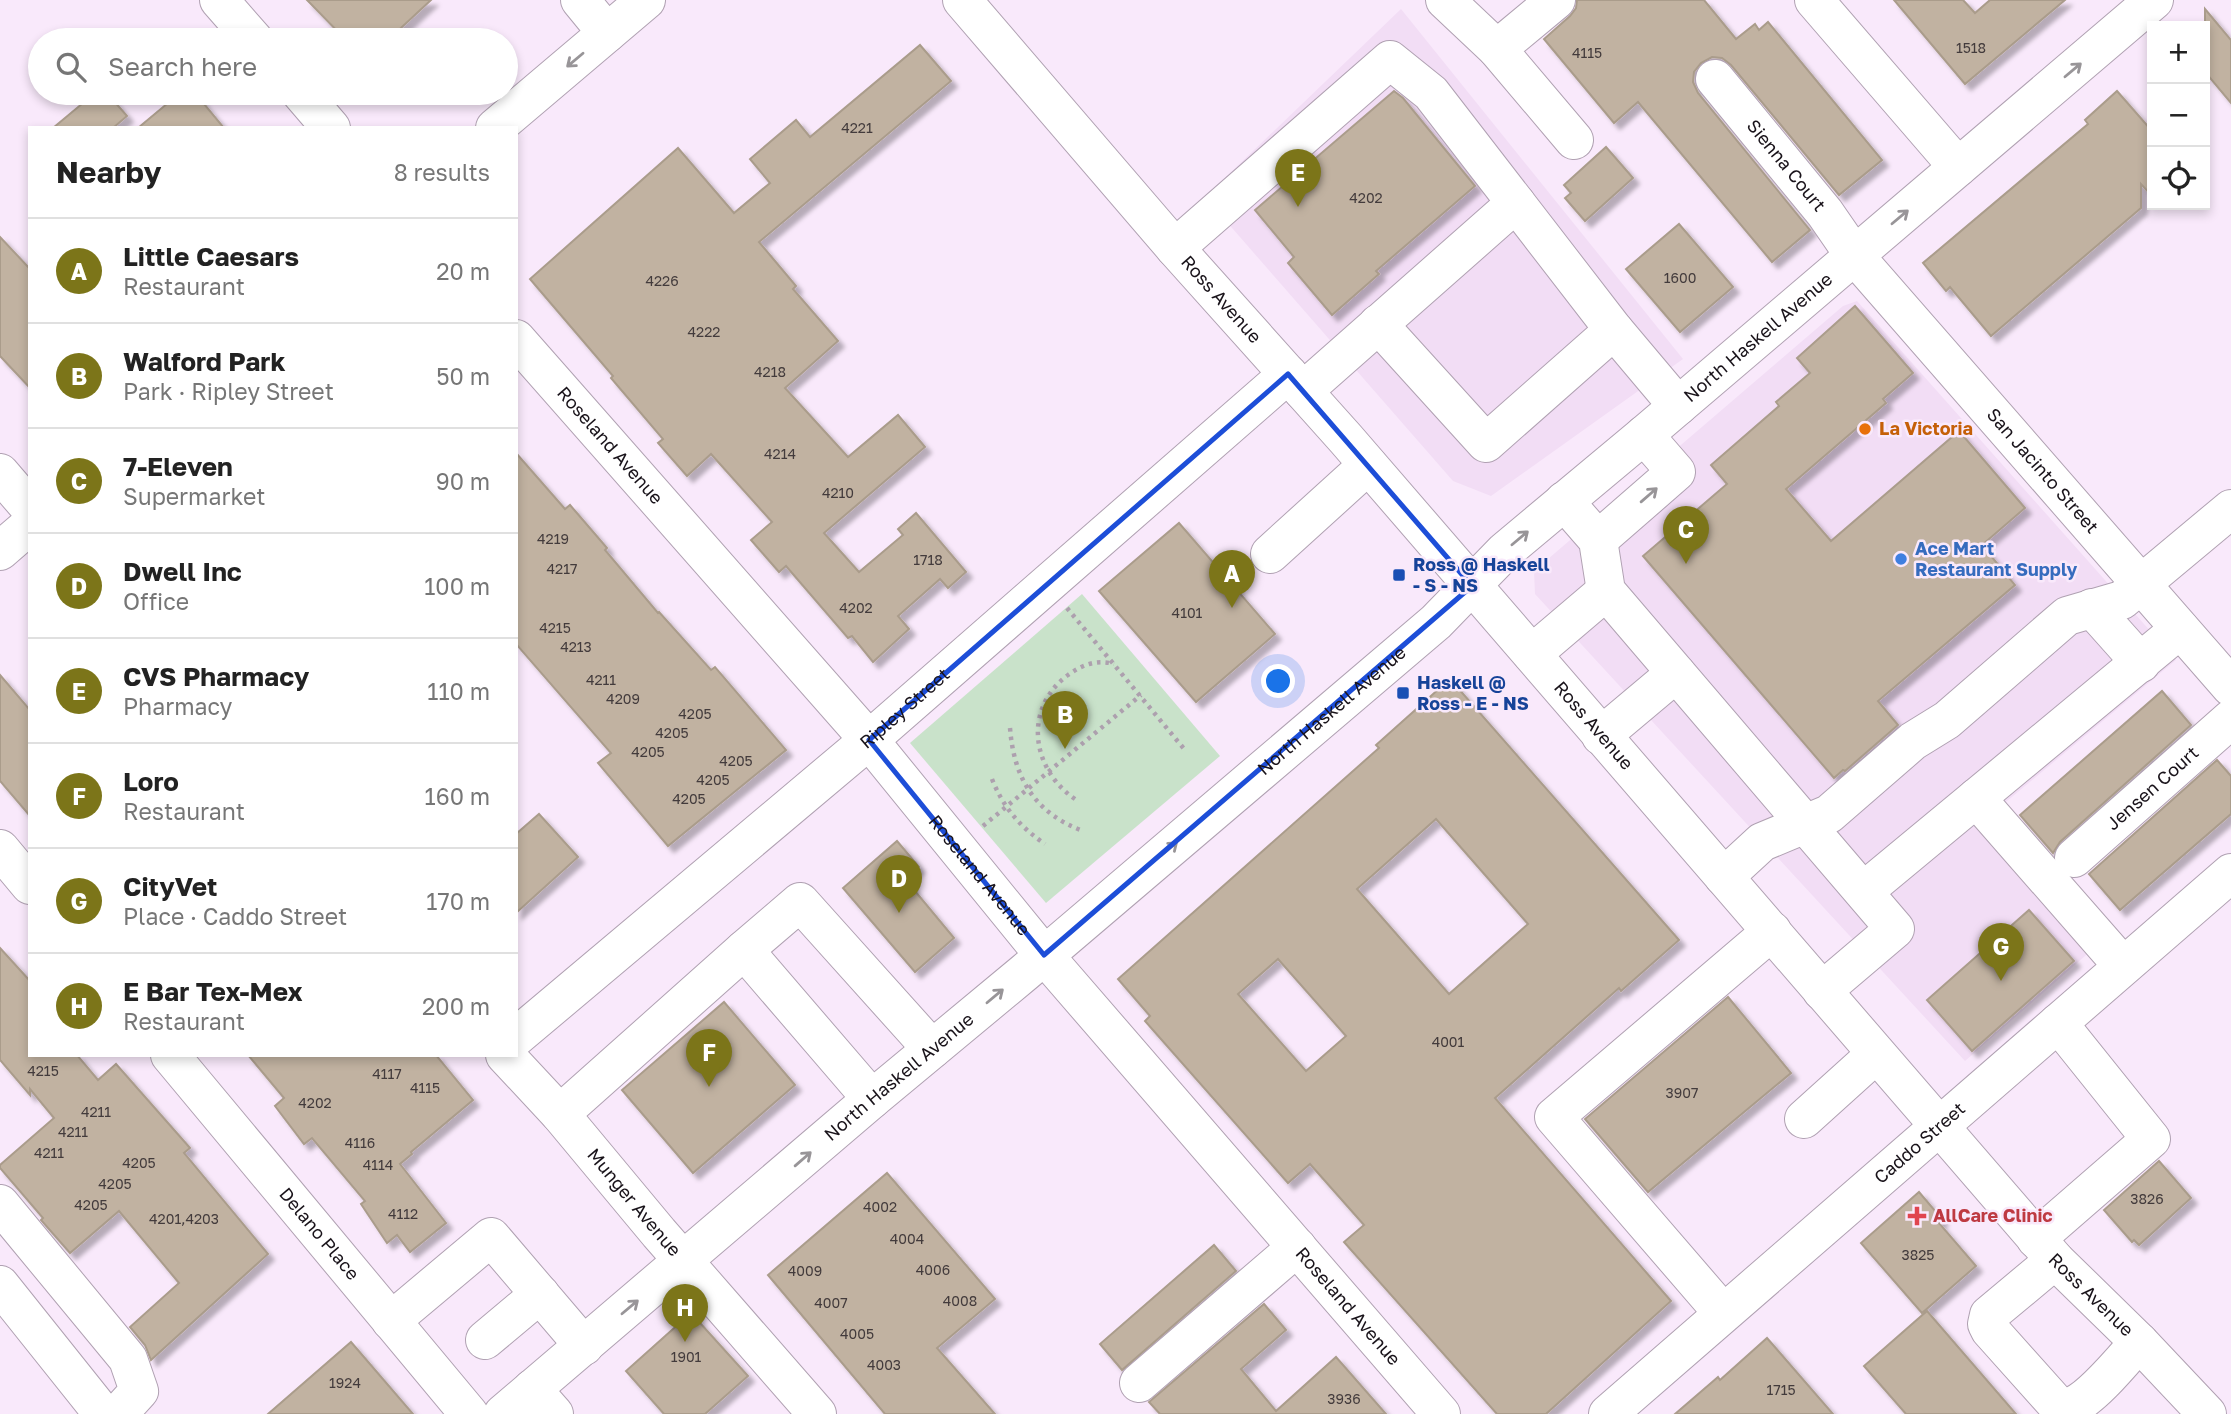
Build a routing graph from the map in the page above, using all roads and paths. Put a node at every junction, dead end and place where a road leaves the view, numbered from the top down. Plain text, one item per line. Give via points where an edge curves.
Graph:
1 (219, 0) edge
2 (580, 0) edge
3 (646, 0) edge
4 (962, 0) edge
5 (1445, 0) edge
6 (1556, 0) edge
7 (1814, 0) edge
8 (2154, 0) edge
9 (244, 28) edge
10 (607, 33) junction
11 (1497, 49) junction
12 (1715, 79) dead end
13 (311, 105) edge
14 (329, 126) edge
15 (497, 126) edge
16 (1574, 140) dead end
17 (1958, 167) junction
18 (1516, 203) junction
19 (1175, 248) junction
20 (1854, 255) junction
21 (1378, 324) junction
22 (1614, 330) junction
23 (518, 341) edge
24 (1296, 382) junction
25 (1678, 406) junction
26 (1644, 435) junction
27 (1368, 465) junction
28 (0, 473) edge
29 (1564, 502) junction
30 (28, 506) edge
31 (2231, 509) edge
32 (28, 527) edge
33 (1598, 540) junction
34 (0, 551) edge
35 (1270, 554) dead end
36 (2141, 585) junction
37 (1472, 586) junction
38 (1606, 590) junction
39 (1066, 608) dead end
40 (2092, 608) junction
41 (2180, 629) junction
42 (1532, 654) junction
43 (2141, 663) junction
44 (1114, 664) junction
45 (1676, 673) junction
46 (2231, 687) edge
47 (1141, 695) junction
48 (2231, 719) edge
49 (1010, 728) dead end
50 (1601, 736) junction
51 (869, 740) junction
52 (1185, 750) dead end
53 (1047, 772) junction
54 (992, 779) dead end
55 (1027, 789) junction
56 (1976, 798) junction
57 (1074, 799) dead end
58 (1006, 807) junction
59 (1805, 823) junction
60 (983, 826) dead end
61 (1083, 831) dead end
62 (1045, 844) dead end
63 (0, 849) edge
64 (2074, 858) dead end
65 (2231, 873) edge
66 (1724, 877) junction
67 (28, 884) edge
68 (1864, 891) junction
69 (1772, 931) junction
70 (744, 950) junction
71 (1044, 955) junction
72 (2123, 967) junction
73 (1822, 991) junction
74 (2058, 1023) junction
75 (518, 1035) edge
76 (932, 1049) junction
77 (1876, 1054) junction
78 (172, 1057) edge
79 (507, 1057) edge
80 (872, 1098) junction
81 (560, 1114) junction
82 (1804, 1119) dead end
83 (1938, 1127) junction
84 (0, 1204) edge
85 (1297, 1247) junction
86 (2045, 1249) junction
87 (683, 1261) junction
88 (0, 1285) edge
89 (540, 1294) junction
90 (1723, 1313) junction
91 (391, 1321) junction
92 (485, 1339) dead end
93 (2139, 1342) junction
94 (584, 1346) junction
95 (1139, 1383) dead end
96 (543, 1401) edge
97 (800, 1408) edge
98 (2190, 1408) edge
99 (103, 1414) edge
100 (118, 1414) edge
101 (469, 1414) edge
102 (503, 1414) edge
103 (1441, 1414) edge
104 (1608, 1414) edge

1 - 9 street
2 - 10 street
3 - 10 street
4 - 19 street, Ross Avenue
5 - 11 street
6 - 11 street
7 - 17 street
17 -> 8 street, North Haskell Avenue
10 -> 15 street
11 - 16 street
12 - 20 street, Sienna Court
13 - 14 street
20 -> 17 street, North Haskell Avenue
18 - 19 street via 1431,93 1390,60
18 - 21 street, Ripley Street
18 - 22 street
19 - 24 street, Ross Avenue
20 - 25 street, North Haskell Avenue
20 - 36 street, San Jacinto Street
21 - 22 street via 1486,443
21 - 24 street, Ripley Street
22 - 25 street
23 - 51 street, Roseland Avenue
24 - 27 street, Ross Avenue
24 - 51 street, Ripley Street
25 - 26 street, North Haskell Avenue
26 - 29 street, North Haskell Avenue
33 -> 26 street via 1676,472
27 - 35 street
27 - 37 street, Ross Avenue
28 - 30 street
29 - 33 street
37 -> 29 street, North Haskell Avenue via 1505,551
31 - 36 street
32 - 34 street
33 - 38 street
36 - 40 street via 2122,600
36 - 41 street, San Jacinto Street
37 - 42 street, Ross Avenue
71 -> 37 street, North Haskell Avenue via 1436,622
38 - 42 street
38 - 45 street
39 - 44 path
40 - 43 street
40 - 59 street via 2067,615 1947,720 1913,741 1829,814
41 - 43 street
41 - 46 street, San Jacinto Street
42 - 50 street, Ross Avenue
43 - 56 street
44 - 47 path
44 - 53 path via 1095,662 1081,667 1063,678 1050,694 1038,736
45 - 50 street
45 - 59 street
47 - 52 path
47 - 53 path
48 - 64 street, Jensen Court
49 - 55 path via 1015,761
50 - 66 street, Ross Avenue
51 - 71 street, Roseland Avenue
51 - 75 street, Ripley Street
53 - 55 path
53 - 57 path
54 - 58 path
55 - 58 path
55 - 61 path via 1042,808
56 - 68 street
56 - 72 street
58 - 60 path
58 - 62 path
59 - 66 street via 1762,842
59 - 68 street
63 - 67 street
65 - 72 street, Caddo Street
66 - 69 street, Ross Avenue
68 - 73 street via 1895,929
69 - 73 street, Ross Avenue
69 - 90 street via 1554,1117
70 - 76 street via 800,902
70 - 80 street
70 - 81 street
76 -> 71 street, North Haskell Avenue
71 - 85 street, Roseland Avenue
72 - 74 street, Caddo Street
73 - 77 street, Ross Avenue
74 - 83 street, Caddo Street
74 - 86 street via 2151,1139
76 - 80 street, North Haskell Avenue
77 - 82 street
77 - 83 street, Ross Avenue
78 - 91 street, Delano Place
79 - 81 street, Munger Avenue
87 -> 80 street, North Haskell Avenue
81 - 87 street, Munger Avenue
83 - 86 street, Ross Avenue
83 - 90 street, Caddo Street
84 - 100 street via 128,1359 139,1391
85 - 95 street
85 - 103 street, Roseland Avenue
86 - 93 street, Ross Avenue
86 - 93 street via 1989,1315 1987,1324 2058,1406 2075,1405
94 -> 87 street, North Haskell Avenue
87 - 97 street, Munger Avenue
88 - 99 street
89 - 91 street via 491,1237
89 - 92 street
89 - 94 street
90 - 104 street, Caddo Street
91 - 101 street, Delano Place
93 - 98 street, Ross Avenue
94 - 96 street, North Haskell Avenue
96 - 102 street, North Haskell Avenue

